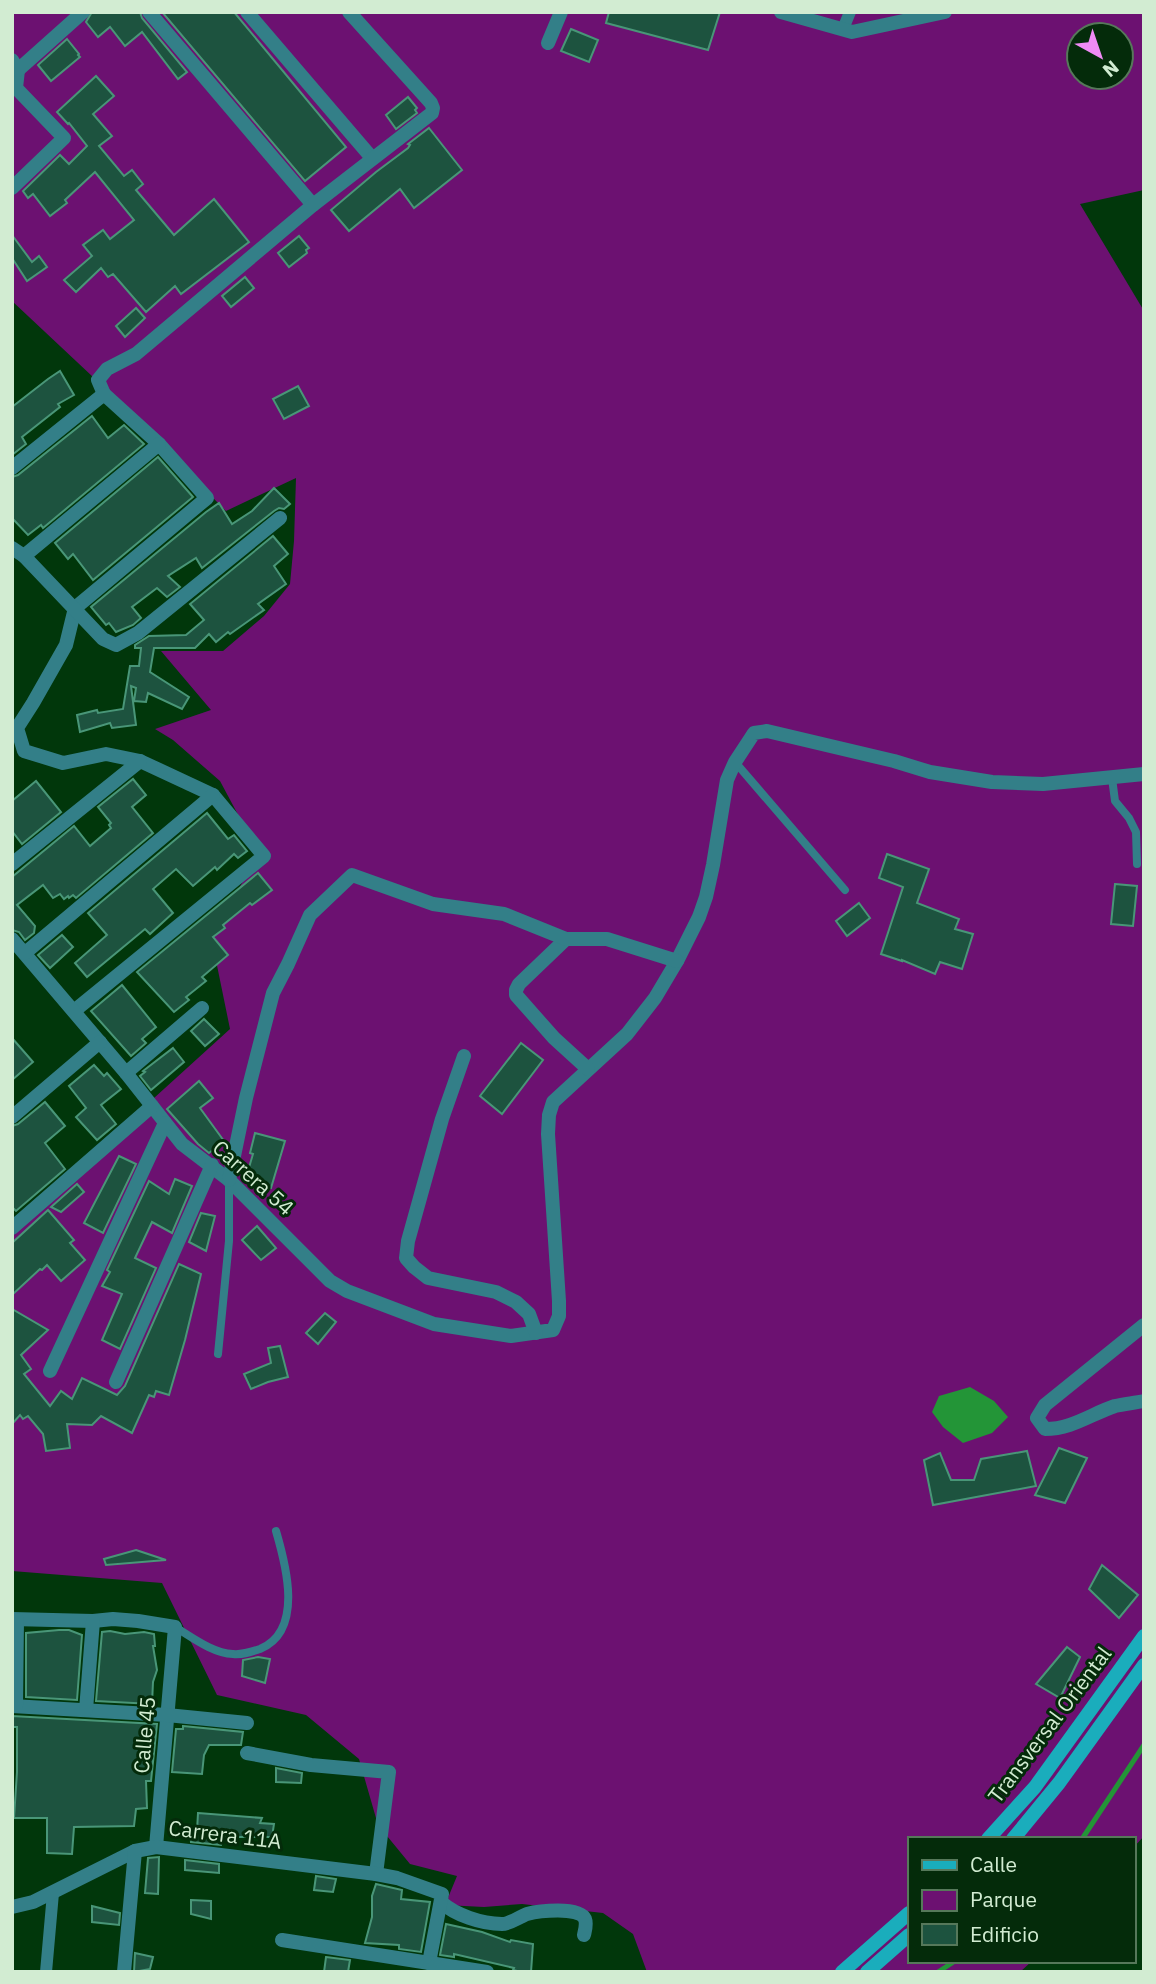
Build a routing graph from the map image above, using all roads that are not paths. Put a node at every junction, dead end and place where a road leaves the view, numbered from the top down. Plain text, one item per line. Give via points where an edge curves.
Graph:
1 (83, 12) edge
2 (149, 12) edge
3 (247, 12) edge
4 (349, 12) edge
5 (561, 12) edge
6 (781, 12) edge
7 (850, 12) edge
8 (945, 12) edge
9 (843, 29) junction
10 (548, 43) dead end
11 (15, 65) edge
12 (372, 158) junction
13 (12, 188) edge
14 (313, 205) junction
15 (104, 394) junction
16 (159, 444) junction
17 (12, 468) edge
18 (280, 518) dead end
19 (18, 552) edge
20 (75, 608) junction
21 (139, 761) junction
22 (735, 762) junction
23 (1144, 774) edge
24 (1112, 778) junction
25 (213, 795) junction
26 (12, 864) edge
27 (1137, 864) dead end
28 (845, 890) dead end
29 (12, 939) edge
30 (566, 939) junction
31 (25, 953) junction
32 (677, 961) junction
33 (202, 1008) dead end
34 (74, 1011) junction
35 (100, 1042) junction
36 (464, 1056) dead end
37 (588, 1069) junction
38 (127, 1073) junction
39 (152, 1106) junction
40 (12, 1116) edge
41 (165, 1123) junction
42 (212, 1166) junction
43 (229, 1180) junction
44 (12, 1228) edge
45 (1144, 1325) edge
46 (536, 1333) junction
47 (218, 1354) dead end
48 (50, 1371) dead end
49 (116, 1382) dead end
50 (1144, 1401) edge
51 (276, 1531) dead end
52 (15, 1620) edge
53 (93, 1621) junction
54 (174, 1627) junction
55 (1144, 1636) edge
56 (1144, 1665) edge
57 (14, 1706) edge
58 (86, 1710) junction
59 (167, 1715) junction
60 (247, 1723) dead end
61 (247, 1753) dead end
62 (990, 1837) edge
63 (1015, 1837) edge
64 (156, 1847) junction
65 (135, 1851) junction
66 (376, 1874) junction
67 (53, 1893) junction
68 (442, 1898) junction
69 (12, 1907) edge
70 (908, 1914) edge
71 (584, 1935) dead end
72 (908, 1937) edge
73 (282, 1940) dead end
74 (429, 1963) junction
75 (46, 1972) edge
76 (124, 1972) edge
77 (487, 1972) edge
78 (842, 1972) edge
79 (867, 1972) edge

1 - 11 street
2 - 14 street
3 - 12 street
4 - 12 street via 433,108
5 - 10 street
6 - 9 street
7 - 9 street
8 - 9 street via 852,32
11 - 13 street via 16,88 64,138
12 - 14 street
14 - 15 street via 136,354 107,369 98,380
15 - 16 street
15 - 17 street
16 - 19 street
16 - 20 street via 207,498
18 - 20 street via 138,633 116,645 103,639
19 - 20 street
20 - 21 street via 66,645 17,728 24,751 63,763 106,754
21 - 25 street
21 - 26 street
22 - 24 street via 754,733 767,731 930,772 992,782 1043,784
22 - 28 lane
22 - 32 street via 727,780 706,897
23 - 24 street
24 - 27 lane via 1115,801 1136,832
25 - 31 street
25 - 34 street via 264,856
29 - 31 street, Carrera 54
30 - 32 street via 607,939
30 - 37 street via 519,984 516,995
30 - 43 street via 504,914 433,904 352,875 310,915 273,993
31 - 34 street, Carrera 54
32 - 37 street via 627,1034
33 - 38 street
34 - 35 street, Carrera 54
35 - 38 street, Carrera 54
35 - 40 street
36 - 46 street via 442,1119 406,1258 428,1278 496,1292 516,1302 529,1314
37 - 46 street via 553,1102 549,1115 559,1316 553,1330
38 - 39 street, Carrera 54
39 - 41 street, Carrera 54
39 - 44 street
41 - 42 street, Carrera 54 via 182,1144
41 - 48 street
42 - 43 street, Carrera 54
42 - 49 street
43 - 46 street, Carrera 54 via 330,1281 347,1291 434,1324 511,1336
43 - 47 lane via 229,1241
45 - 50 street via 1045,1405 1037,1418 1045,1429 1059,1429 1116,1406
51 - 54 lane via 286,1568 289,1610 268,1645 233,1654 213,1649
52 - 53 street
52 - 57 street
53 - 54 street
53 - 58 street
54 - 59 street, Calle 45
55 - 62 main road, Transversal Oriental via 1035,1787
56 - 63 main road, Transversal Oriental
57 - 58 street
58 - 59 street
59 - 60 street
59 - 64 street, Calle 45
61 - 66 street via 389,1772
64 - 65 street, Carrera 11A
64 - 66 street, Carrera 11A
65 - 67 street, Carrera 11A
65 - 76 street
66 - 68 street, Carrera 11A
67 - 69 street, Carrera 11A
67 - 75 street
68 - 71 street, Carrera 11A via 458,1914 502,1924 544,1911 581,1915 586,1924
68 - 74 street
70 - 78 main road
72 - 79 main road
73 - 74 street
74 - 77 street

